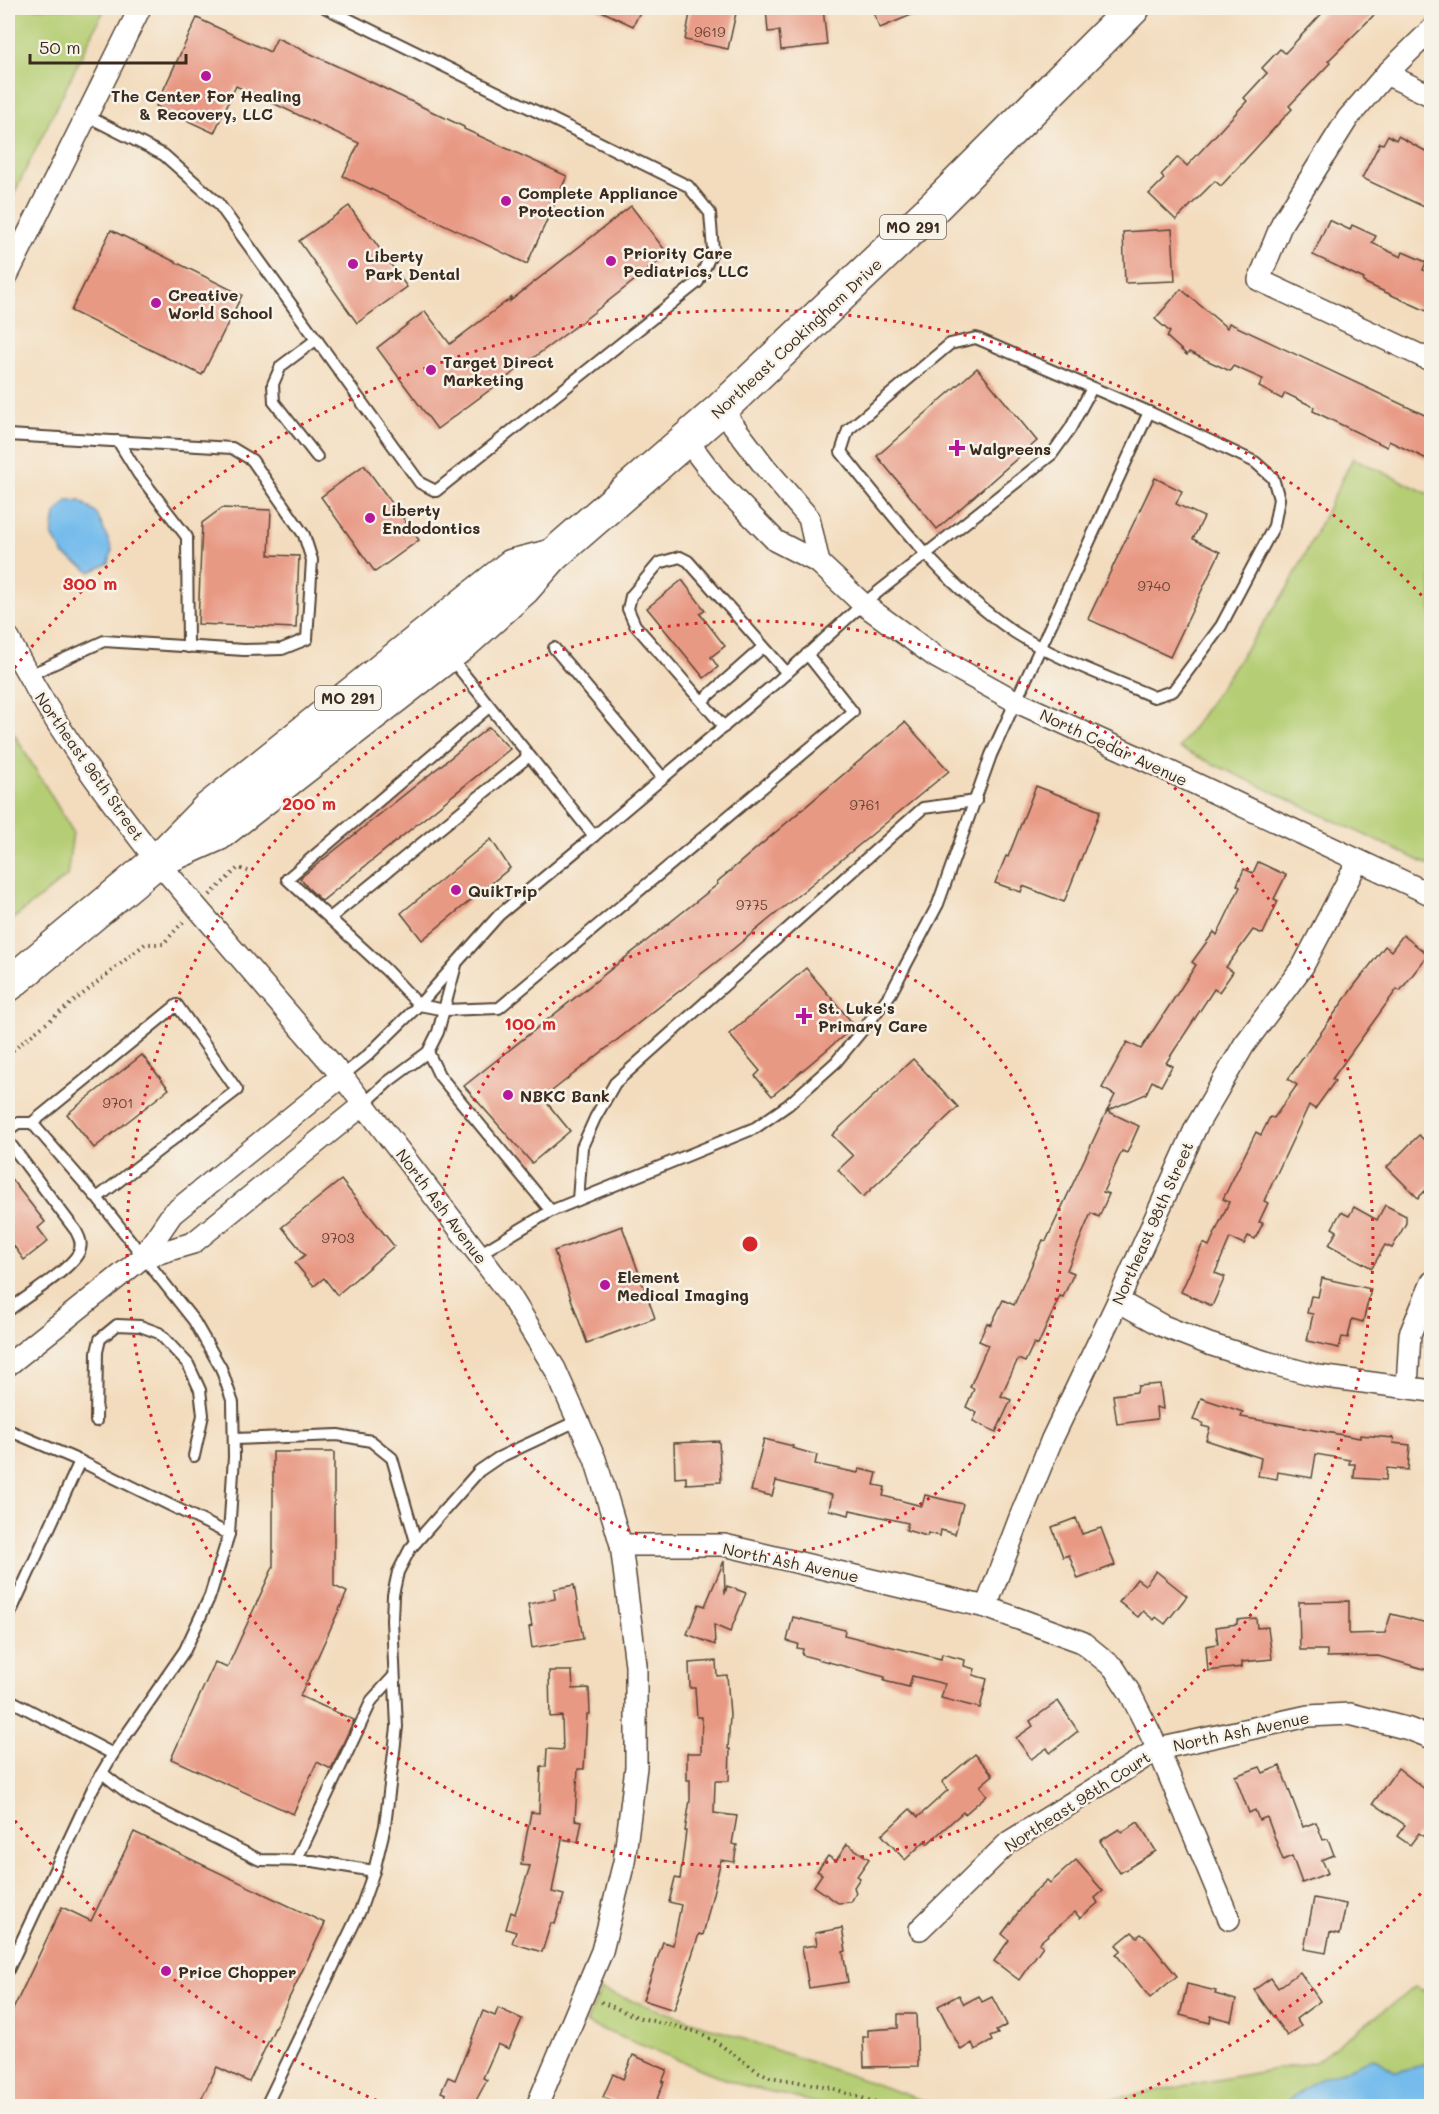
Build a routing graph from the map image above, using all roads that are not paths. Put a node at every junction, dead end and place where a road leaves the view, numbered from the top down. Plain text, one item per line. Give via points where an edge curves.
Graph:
1 (140, 8) edge
2 (326, 8) edge
3 (1133, 8) edge
4 (1431, 29) edge
5 (1386, 74) junction
6 (1431, 96) edge
7 (85, 115) junction
8 (8, 274) edge
9 (316, 339) junction
10 (1431, 361) edge
11 (1092, 388) junction
12 (722, 409) junction
13 (1149, 412) junction
14 (8, 435) edge
15 (686, 439) junction
16 (118, 441) junction
17 (317, 457) dead end
18 (925, 555) junction
19 (552, 556) junction
20 (819, 563) junction
21 (863, 604) junction
22 (8, 637) edge
23 (188, 647) junction
24 (764, 647) junction
25 (1041, 647) junction
26 (554, 648) dead end
27 (448, 654) junction
28 (807, 654) junction
29 (787, 673) junction
30 (27, 676) junction
31 (702, 701) junction
32 (1017, 702) junction
33 (489, 707) junction
34 (724, 727) junction
35 (529, 756) junction
36 (663, 778) junction
37 (976, 801) junction
38 (594, 836) junction
39 (157, 861) junction
40 (1358, 861) junction
41 (1431, 895) edge
42 (330, 918) junction
43 (457, 963) junction
44 (8, 985) edge
45 (419, 1005) junction
46 (445, 1010) junction
47 (428, 1052) junction
48 (342, 1076) junction
49 (364, 1104) junction
50 (32, 1123) junction
51 (8, 1130) edge
52 (8, 1141) edge
53 (97, 1198) junction
54 (578, 1200) junction
55 (551, 1211) junction
56 (479, 1254) junction
57 (142, 1258) junction
58 (1431, 1282) edge
59 (1118, 1301) junction
60 (8, 1311) edge
61 (8, 1365) edge
62 (1407, 1388) junction
63 (1431, 1391) edge
64 (579, 1420) junction
65 (96, 1421) dead end
66 (8, 1430) edge
67 (234, 1439) junction
68 (194, 1456) dead end
69 (80, 1461) junction
70 (229, 1534) junction
71 (416, 1542) junction
72 (621, 1545) junction
73 (986, 1607) junction
74 (8, 1618) edge
75 (394, 1676) junction
76 (8, 1699) edge
77 (1431, 1738) edge
78 (1158, 1749) junction
79 (113, 1754) junction
80 (102, 1773) junction
81 (296, 1861) junction
82 (374, 1871) junction
83 (1229, 1919) dead end
84 (920, 1929) dead end
85 (8, 1970) edge
86 (266, 2106) edge
87 (537, 2106) edge

1 - 7 street
2 - 9 lane via 688,186 711,213 713,249 698,282 436,490 420,483
3 - 12 main road, Northeast Cookingham Drive / MO 291 via 936,206
4 - 5 street
5 - 6 street
5 - 10 street via 1348,118 1282,223 1259,280
7 - 8 street
7 - 9 lane via 164,155 218,203
9 - 17 lane via 281,366 273,384 274,402
11 - 13 lane
11 - 18 lane via 1052,454
11 - 18 lane via 976,338 950,344 848,430 841,452
12 - 15 main road, Northeast Cookingham Drive / MO 291
12 - 20 street via 809,518
13 - 25 lane
13 - 25 lane via 1255,462 1273,478 1279,499 1274,526 1221,626 1173,691 1154,697
14 - 16 lane
15 - 19 main road, Northeast Cookingham Drive / MO 291
15 - 20 street, North Cedar Avenue via 720,484 776,542
16 - 23 lane via 187,537
16 - 23 lane via 232,448 252,460 304,535 312,560 307,639 282,649
18 - 21 lane
18 - 25 lane via 982,609
19 - 27 main road, Northeast Cookingham Drive / MO 291 via 523,589
19 - 39 main road, Northeast Cookingham Drive / MO 291 via 512,566 207,810
20 - 21 street, North Cedar Avenue
21 - 28 lane
21 - 32 street, North Cedar Avenue via 936,657
22 - 30 street, Northeast 96th Street
23 - 30 lane via 104,640
24 - 29 lane
24 - 31 lane
24 - 31 lane via 688,561 680,557 659,563 631,596 628,609 635,625
25 - 32 lane
26 - 36 lane
27 - 33 lane
27 - 39 main road, Northeast Cookingham Drive / MO 291 via 218,834
28 - 29 lane
28 - 46 lane via 853,712 499,1008
29 - 34 lane
30 - 39 street, Northeast 96th Street
31 - 34 lane
32 - 37 lane via 991,755
32 - 40 street, North Cedar Avenue
33 - 35 lane
33 - 42 lane via 287,879
34 - 36 lane
35 - 38 lane
35 - 42 lane
36 - 38 lane
37 - 54 lane via 923,808 615,1083 582,1147
37 - 54 lane via 938,904 891,993 836,1062 788,1105 755,1128
38 - 43 lane via 499,915
39 - 44 main road, Northeast Cookingham Drive / MO 291
39 - 48 street, North Ash Avenue
40 - 41 street, North Cedar Avenue
40 - 59 street, Northeast 98th Street via 1303,966 1244,1045 1196,1127
42 - 45 lane
43 - 45 lane
43 - 46 lane
45 - 46 lane
45 - 48 lane
46 - 47 lane
47 - 49 lane
47 - 55 lane via 439,1075
48 - 49 street, North Ash Avenue
48 - 57 street via 172,1214
49 - 56 street, North Ash Avenue
49 - 57 street via 193,1243
50 - 51 lane via 18,1123
50 - 53 lane
50 - 53 lane via 177,1005 237,1090
52 - 60 lane via 81,1241 77,1256 64,1269
53 - 57 lane
54 - 55 lane
55 - 56 lane
56 - 64 street, North Ash Avenue via 555,1369
57 - 61 street
57 - 67 lane via 194,1321 221,1368 233,1402
58 - 62 street via 1410,1334
59 - 62 street via 1163,1326 1257,1359 1318,1376
59 - 73 street, Northeast 98th Street via 1052,1439
62 - 63 street
64 - 71 lane via 479,1471
64 - 72 street, North Ash Avenue
65 - 68 lane via 100,1339 117,1325 140,1326 159,1334 181,1356 200,1390 203,1415
66 - 69 lane
67 - 70 lane
67 - 71 lane via 338,1435 371,1442 392,1458
69 - 70 lane
69 - 74 lane
70 - 79 lane via 210,1596 184,1650
71 - 75 lane via 398,1572 393,1595
72 - 73 street, North Ash Avenue via 724,1545
72 - 87 street via 636,1665 636,1767 624,1862 602,1950
73 - 78 street, North Ash Avenue via 1082,1641 1114,1668
75 - 81 lane via 372,1700
75 - 82 lane via 397,1727 393,1773
76 - 79 lane
77 - 78 street, North Ash Avenue via 1350,1714 1308,1716
78 - 83 street
78 - 84 street, Northeast 98th Court via 1009,1842
79 - 80 lane
80 - 81 lane via 134,1798 260,1860
80 - 85 lane
81 - 82 lane
82 - 86 lane via 360,1911

